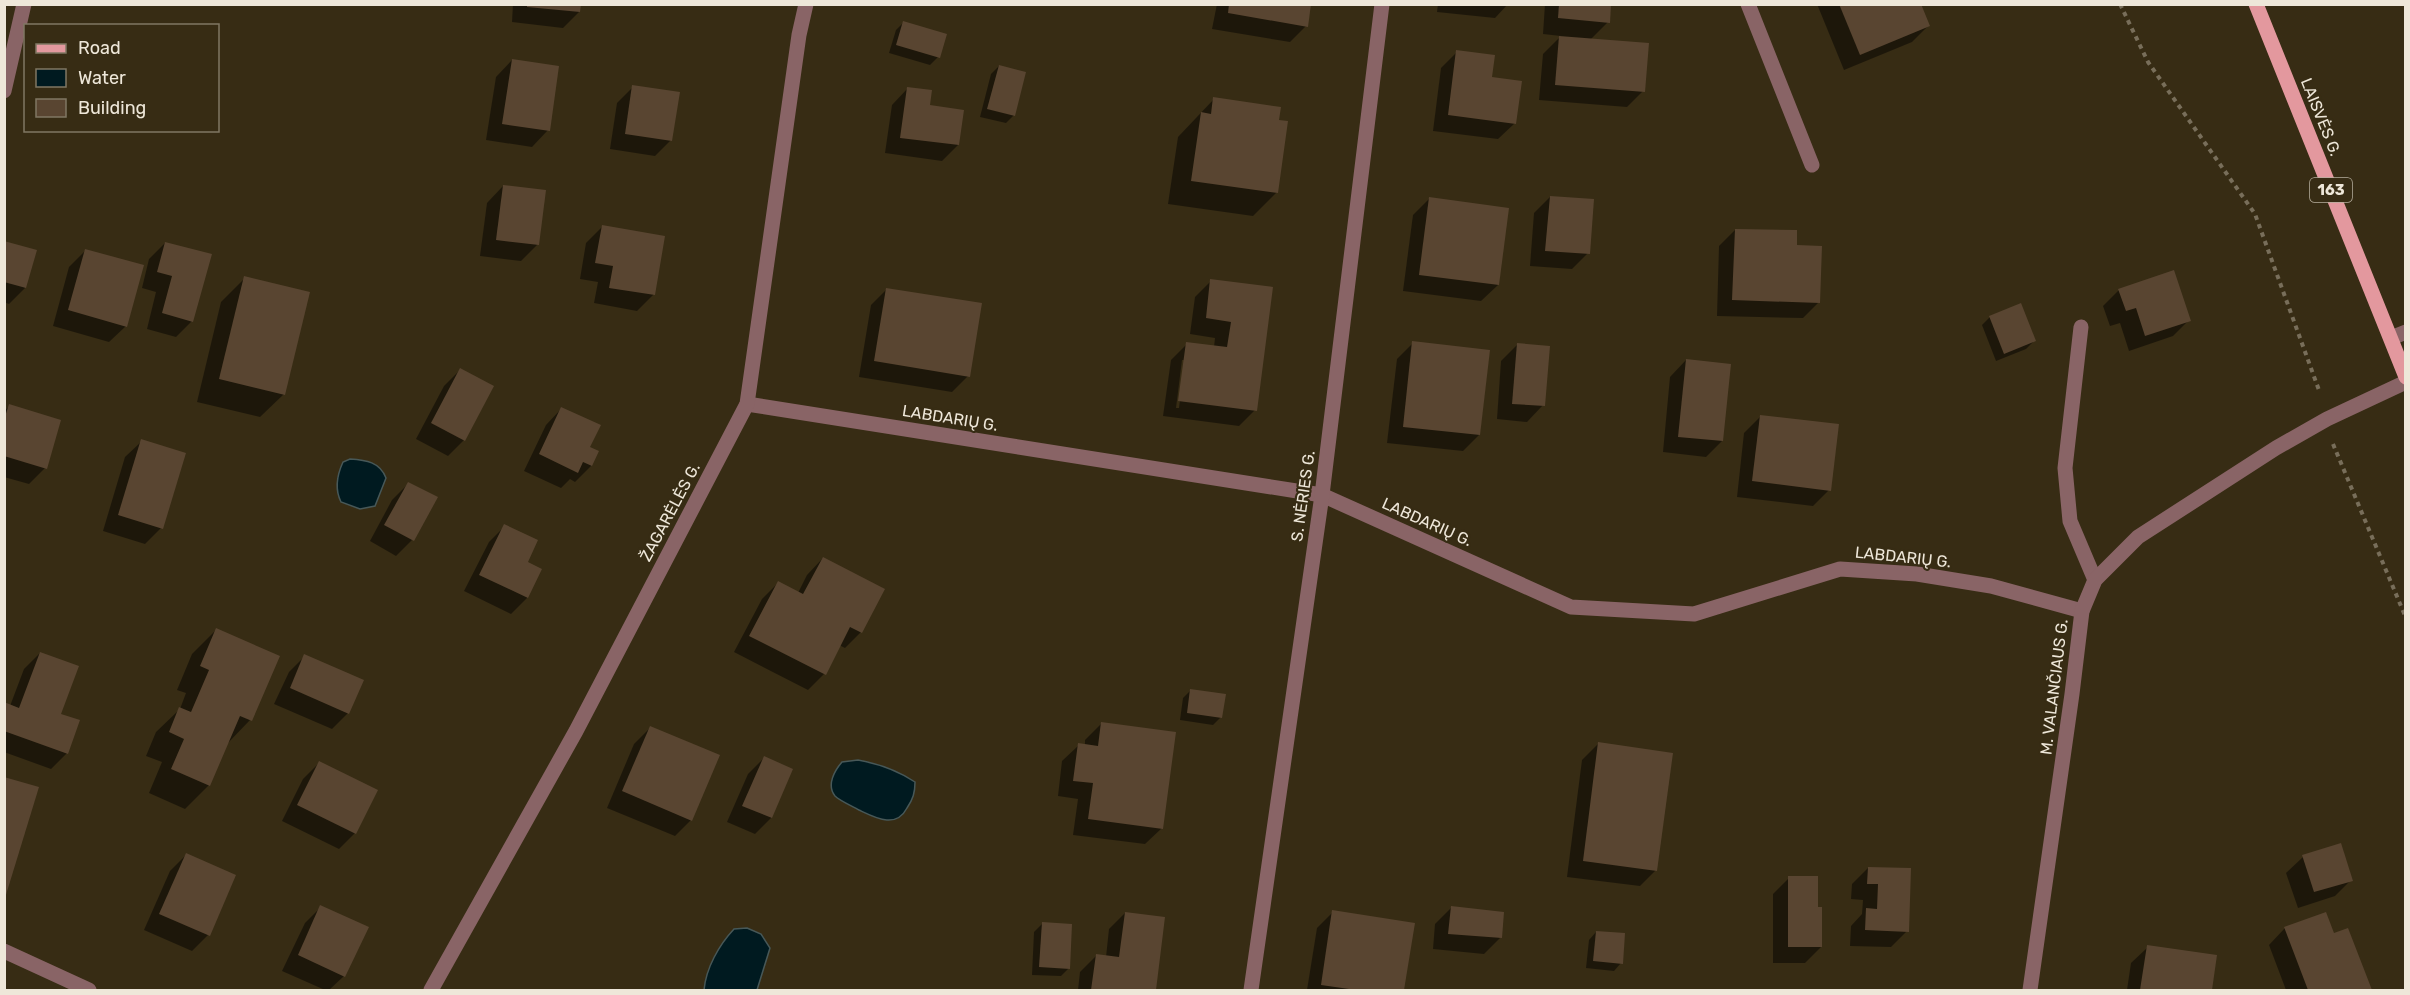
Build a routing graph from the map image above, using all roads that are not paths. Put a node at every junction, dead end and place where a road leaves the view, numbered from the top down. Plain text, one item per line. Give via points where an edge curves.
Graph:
1 (24, 4) edge
2 (806, 4) edge
3 (1382, 4) edge
4 (1748, 4) edge
5 (2256, 4) edge
6 (4, 91) edge
7 (1812, 165) dead end
8 (2081, 327) dead end
9 (2398, 335) edge
10 (2406, 377) edge
11 (2406, 382) edge
12 (747, 404) junction
13 (1322, 495) junction
14 (2095, 580) junction
15 (2082, 611) junction
16 (4, 951) edge
17 (89, 990) edge
18 (431, 990) edge
19 (1251, 990) edge
20 (2030, 990) edge

1 - 6 street
2 - 12 street, ŽAGARĖLĖS G.
3 - 13 street, S. NĖRIES G.
4 - 7 street
5 - 9 main road, LAISVĖS G. / 163
8 - 14 street via 2065,468 2070,521
9 - 10 main road, LAISVĖS G. / 163
11 - 14 street, M. VALANČIAUS G. via 2276,448 2138,537
12 - 13 street, LABDARIŲ G.
12 - 18 street, ŽAGARĖLĖS G. via 576,731
13 - 15 street, LABDARIŲ G. via 1571,607 1694,614 1840,568 1917,574 1991,586
13 - 19 street, S. NĖRIES G.
14 - 15 street, M. VALANČIAUS G.
15 - 20 street, M. VALANČIAUS G.
16 - 17 street

